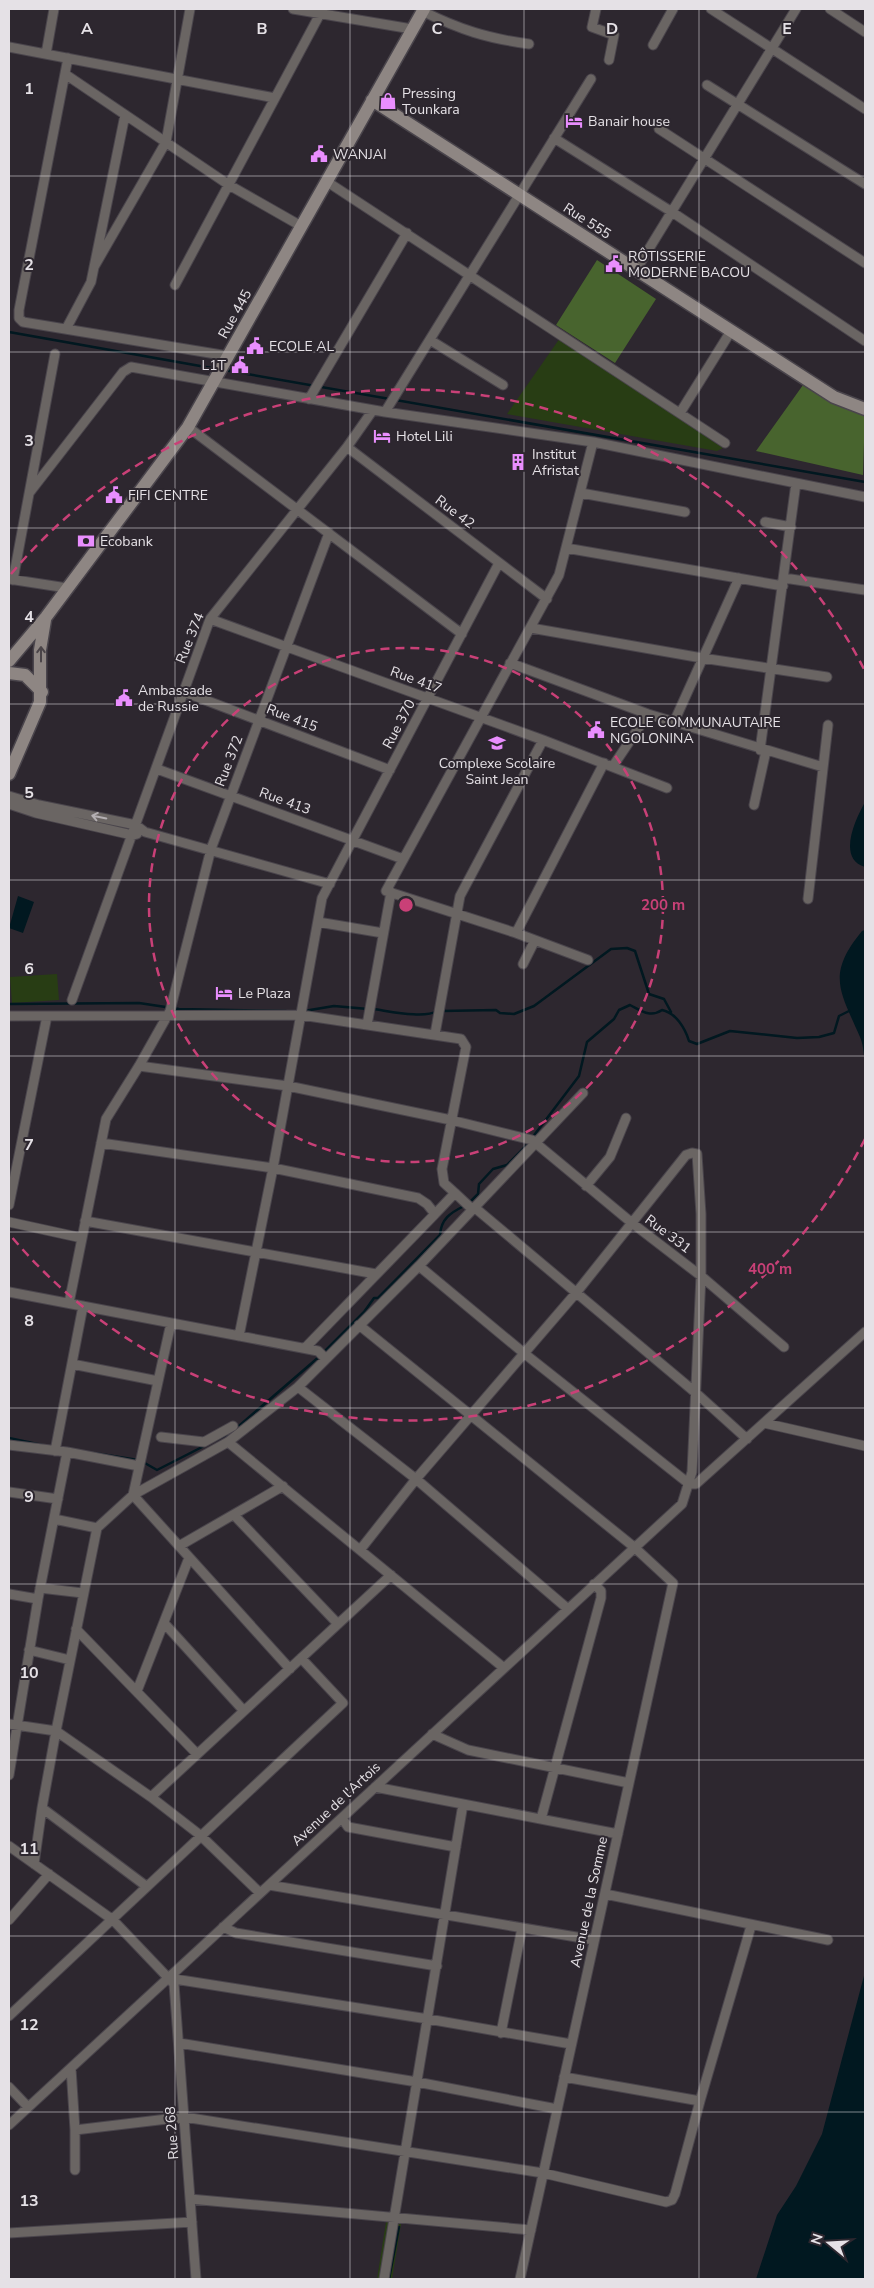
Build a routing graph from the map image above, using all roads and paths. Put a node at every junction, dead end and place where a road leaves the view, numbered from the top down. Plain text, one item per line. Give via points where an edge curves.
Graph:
1 (54, 9) edge
2 (190, 9) edge
3 (293, 9) edge
4 (596, 9) edge
5 (673, 9) edge
6 (712, 9) edge
7 (796, 9) edge
8 (830, 9) edge
9 (423, 10) edge
10 (320, 14) junction
11 (412, 30) junction
12 (865, 32) edge
13 (529, 44) dead end
14 (653, 45) dead end
15 (9, 47) edge
16 (772, 48) junction
17 (46, 54) junction
18 (68, 58) junction
19 (609, 60) dead end
20 (65, 74) junction
21 (177, 79) junction
22 (591, 79) dead end
23 (707, 85) dead end
24 (275, 98) junction
25 (372, 100) junction
26 (738, 104) junction
27 (865, 109) edge
28 (126, 114) junction
29 (659, 129) dead end
30 (554, 138) junction
31 (166, 142) junction
32 (704, 158) junction
33 (326, 181) junction
34 (865, 184) edge
35 (229, 185) junction
36 (520, 194) junction
37 (672, 212) junction
38 (301, 226) junction
39 (407, 233) junction
40 (865, 263) edge
41 (94, 267) junction
42 (636, 270) junction
43 (470, 275) junction
44 (175, 285) dead end
45 (66, 329) junction
46 (731, 331) junction
47 (430, 340) junction
48 (865, 341) edge
49 (55, 354) dead end
50 (227, 358) junction
51 (216, 378) junction
52 (503, 385) dead end
53 (309, 399) junction
54 (865, 408) edge
55 (374, 410) junction
56 (385, 412) junction
57 (680, 413) junction
58 (188, 427) junction
59 (592, 442) junction
60 (725, 443) dead end
61 (347, 447) junction
62 (796, 482) junction
63 (30, 492) junction
64 (581, 493) junction
65 (865, 498) edge
66 (297, 510) junction
67 (685, 512) dead end
68 (765, 522) dead end
69 (791, 527) junction
70 (329, 534) junction
71 (566, 548) junction
72 (500, 563) junction
73 (739, 578) junction
74 (11, 580) edge
75 (783, 582) junction
76 (67, 588) junction
77 (865, 590) edge
78 (547, 599) junction
79 (46, 617) junction
80 (210, 619) junction
81 (531, 628) junction
82 (462, 634) junction
83 (286, 647) junction
84 (702, 658) junction
85 (9, 662) edge
86 (510, 663) junction
87 (771, 669) junction
88 (9, 673) edge
89 (827, 677) dead end
90 (42, 692) junction
91 (184, 692) junction
92 (428, 699) junction
93 (648, 714) junction
94 (481, 718) junction
95 (259, 720) junction
96 (674, 722) junction
97 (828, 725) dead end
98 (543, 740) junction
99 (24, 743) junction
100 (763, 751) junction
101 (9, 752) edge
102 (608, 764) junction
103 (823, 767) junction
104 (157, 768) junction
105 (390, 770) junction
106 (9, 774) edge
107 (666, 788) dead end
108 (9, 796) edge
109 (230, 796) junction
110 (9, 804) edge
111 (754, 805) dead end
112 (136, 825) junction
113 (145, 832) junction
114 (132, 835) junction
115 (353, 840) junction
116 (210, 849) junction
117 (403, 859) junction
118 (330, 884) junction
119 (391, 892) junction
120 (808, 899) dead end
121 (457, 914) junction
122 (318, 922) junction
123 (384, 933) junction
124 (516, 933) junction
125 (536, 940) junction
126 (588, 960) dead end
127 (523, 964) dead end
128 (72, 1000) dead end
129 (170, 1010) junction
130 (301, 1015) junction
131 (9, 1016) edge
132 (47, 1016) junction
133 (367, 1025) junction
134 (435, 1034) junction
135 (139, 1066) junction
136 (288, 1086) junction
137 (583, 1093) dead end
138 (626, 1118) dead end
139 (451, 1120) junction
140 (534, 1141) junction
141 (101, 1143) junction
142 (273, 1168) junction
143 (586, 1186) junction
144 (456, 1193) junction
145 (9, 1205) edge
146 (473, 1208) junction
147 (435, 1214) junction
148 (85, 1221) junction
149 (9, 1222) edge
150 (632, 1223) junction
151 (82, 1238) junction
152 (255, 1251) junction
153 (419, 1266) junction
154 (376, 1274) junction
155 (701, 1276) junction
156 (9, 1292) edge
157 (576, 1293) junction
158 (69, 1304) junction
159 (83, 1306) junction
160 (170, 1323) junction
161 (360, 1325) junction
162 (865, 1332) edge
163 (238, 1336) junction
164 (784, 1347) dead end
165 (306, 1348) junction
166 (525, 1354) junction
167 (323, 1355) junction
168 (72, 1364) junction
169 (158, 1381) junction
170 (298, 1387) junction
171 (696, 1392) junction
172 (472, 1415) junction
173 (764, 1423) junction
174 (233, 1426) dead end
175 (161, 1437) dead end
176 (747, 1439) junction
177 (228, 1442) junction
178 (9, 1445) edge
179 (865, 1446) edge
180 (206, 1447) junction
181 (55, 1451) junction
182 (67, 1452) junction
183 (139, 1466) junction
184 (416, 1479) junction
185 (688, 1483) junction
186 (283, 1486) junction
187 (9, 1492) edge
188 (133, 1495) junction
189 (58, 1499) junction
190 (234, 1515) junction
191 (54, 1519) junction
192 (97, 1528) junction
193 (179, 1546) junction
194 (634, 1547) junction
195 (360, 1550) junction
196 (189, 1558) junction
197 (391, 1575) junction
198 (594, 1584) junction
199 (40, 1588) junction
200 (83, 1593) junction
201 (9, 1594) edge
202 (38, 1599) junction
203 (568, 1609) junction
204 (164, 1623) junction
205 (338, 1624) junction
206 (76, 1628) junction
207 (29, 1650) junction
208 (301, 1658) junction
209 (70, 1660) junction
210 (504, 1668) junction
211 (290, 1669) junction
212 (137, 1691) junction
213 (244, 1711) junction
214 (12, 1725) edge
215 (56, 1731) junction
216 (432, 1734) junction
217 (197, 1754) junction
218 (555, 1769) junction
219 (9, 1775) edge
220 (629, 1783) junction
221 (375, 1787) junction
222 (151, 1797) junction
223 (464, 1804) junction
224 (42, 1808) junction
225 (342, 1818) junction
226 (542, 1819) junction
227 (200, 1834) junction
228 (618, 1834) junction
229 (9, 1846) edge
230 (456, 1847) junction
231 (34, 1864) junction
232 (49, 1874) junction
233 (269, 1885) junction
234 (146, 1886) junction
235 (260, 1893) junction
236 (604, 1894) junction
237 (445, 1915) junction
238 (9, 1920) edge
239 (113, 1920) junction
240 (751, 1926) junction
241 (223, 1927) junction
242 (522, 1928) junction
243 (594, 1940) junction
244 (828, 1940) dead end
245 (436, 1966) junction
246 (171, 1981) junction
247 (9, 2016) edge
248 (428, 2019) junction
249 (501, 2033) junction
250 (179, 2043) junction
251 (572, 2044) junction
252 (71, 2068) junction
253 (564, 2077) junction
254 (417, 2082) junction
255 (9, 2087) edge
256 (700, 2101) junction
257 (28, 2107) junction
258 (557, 2109) junction
259 (184, 2117) junction
260 (9, 2125) edge
261 (75, 2130) junction
262 (406, 2152) junction
263 (75, 2170) dead end
264 (543, 2173) junction
265 (190, 2199) junction
266 (394, 2218) junction
267 (192, 2222) junction
268 (531, 2230) junction
269 (9, 2233) edge
270 (196, 2279) edge
271 (384, 2279) edge
272 (520, 2279) edge

1 - 17 street
2 - 21 street
3 - 10 street
4 - 19 street via 592,27 614,35
5 - 14 street
6 - 16 street
7 - 16 street
8 - 12 street
9 - 11 street, Rue 445
9 - 13 street via 451,25 487,38
10 - 11 street
10 - 24 street
11 - 25 street, Rue 445
15 - 17 street
16 - 26 street
16 - 27 street
17 - 18 street
18 - 20 street
18 - 21 street
20 - 28 street
20 - 45 street via 19,318 23,322
21 - 24 street
21 - 31 street
22 - 30 street
23 - 26 street
24 - 35 street
25 - 33 street, Rue 445
25 - 36 street, Rue 555
26 - 32 street
26 - 34 street
28 - 31 street
28 - 41 street
29 - 32 street
30 - 36 street
30 - 37 street
31 - 35 street
31 - 41 street
32 - 37 street
32 - 40 street
33 - 38 street, Rue 445
33 - 39 street
35 - 38 street
35 - 44 street
36 - 42 street, Rue 555
36 - 43 street
37 - 42 street
37 - 48 street
38 - 50 street, Rue 445
39 - 43 street
39 - 53 street
41 - 45 street via 91,282
42 - 46 street, Rue 555
43 - 47 street
43 - 57 street
45 - 50 street
46 - 54 street, Rue 555 via 834,397
46 - 57 street
47 - 52 street
47 - 56 street
49 - 63 street
50 - 51 street, Rue 445
51 - 53 street
51 - 58 street, Rue 445
51 - 63 street via 131,367 123,372
53 - 55 street
55 - 56 street
55 - 61 street, Rue 374
56 - 59 street
57 - 60 street
58 - 66 street
58 - 76 street, Rue 445
59 - 62 street
59 - 64 street
61 - 66 street, Rue 374
61 - 72 street, Rue 42
62 - 65 street
62 - 69 street
63 - 74 street
64 - 67 street
64 - 71 street
66 - 70 street
66 - 80 street, Rue 374
68 - 69 street
69 - 75 street
70 - 82 street
70 - 83 street, Rue 372
71 - 73 street
71 - 78 street via 559,575
72 - 78 street, Rue 42
72 - 82 street, Rue 370
73 - 75 street
73 - 84 street
74 - 76 street
75 - 77 street
75 - 87 street
76 - 79 street, Rue 445
78 - 81 street
79 - 85 street, Rue 445
90 -> 79 street via 40,650
80 - 83 street, Rue 417
80 - 91 street, Rue 374
81 - 84 street
81 - 86 street
82 - 92 street, Rue 370
83 - 92 street, Rue 417
83 - 95 street, Rue 372
84 - 87 street
84 - 96 street
86 - 93 street
86 - 94 street
87 - 89 street
87 - 100 street
88 - 90 street via 25,675
90 - 99 street
91 - 95 street, Rue 415
91 - 104 street, Rue 374
92 - 94 street, Rue 417
92 - 105 street, Rue 370
93 - 96 street
93 - 102 street
94 - 98 street, Rue 417
94 - 117 street
95 - 105 street, Rue 415
95 - 109 street, Rue 372
96 - 100 street
97 - 103 street
98 - 102 street, Rue 417
98 - 121 street via 460,896
99 - 101 street
99 - 106 street
100 - 103 street
100 - 111 street
102 - 107 street, Rue 417
102 - 124 street
103 - 120 street
104 - 109 street, Rue 413
104 - 112 street, Rue 374
105 - 115 street, Rue 370
112 -> 108 street
109 - 115 street, Rue 413
109 - 116 street, Rue 372
110 - 114 street
112 - 113 street
112 - 114 street, Rue 374
113 - 114 street
113 - 116 street
114 - 128 street, Rue 374
115 - 117 street, Rue 413
115 - 118 street, Rue 370
116 - 118 street
116 - 129 street, Rue 372
117 - 119 street via 386,891
118 - 122 street, Rue 370 via 322,898
119 - 121 street
119 - 123 street
121 - 124 street
121 - 134 street
122 - 123 street
122 - 130 street
123 - 133 street
124 - 125 street
125 - 126 street
125 - 127 street
129 - 130 street
129 - 132 street
129 - 135 street, Rue 372
130 - 133 street
130 - 136 street
131 - 132 street
132 - 145 street
133 - 134 street
134 - 139 street via 461,1040 466,1047
135 - 136 street
135 - 141 street, Rue 372 via 106,1118
136 - 139 street
136 - 142 street
137 - 140 street
138 - 143 street via 610,1157
139 - 140 street
139 - 144 street via 442,1169 444,1183
140 - 143 street, Rue 331
140 - 146 street
141 - 142 street
141 - 148 street, Rue 372
142 - 147 street via 418,1198
142 - 152 street
143 - 150 street, Rue 331
144 - 146 street
144 - 147 street
146 - 153 street
146 - 157 street
147 - 154 street
148 - 151 street, Rue 372
148 - 152 street
149 - 151 street
150 - 155 street, Rue 331
150 - 155 street via 686,1155 696,1154 702,1214
150 - 157 street
151 - 158 street, Rue 372
152 - 154 street
152 - 163 street
153 - 161 street
153 - 166 street
154 - 165 street
155 - 164 street, Rue 331
155 - 171 street
156 - 158 street
157 - 166 street
157 - 171 street
158 - 159 street
159 - 160 street
159 - 168 street
160 - 163 street
160 - 169 street
161 - 167 street
161 - 172 street
162 - 173 street
163 - 165 street
165 - 167 street
166 - 172 street
166 - 185 street
167 - 170 street
168 - 169 street
168 - 181 street
169 - 183 street
170 - 177 street
170 - 184 street
171 - 176 street
171 - 185 street via 692,1472
172 - 184 street
172 - 194 street
173 - 176 street
173 - 179 street
174 - 180 street
175 - 180 street
176 - 185 street via 696,1484
177 - 180 street
177 - 186 street
178 - 181 street
180 - 188 street
181 - 182 street
182 - 183 street
182 - 189 street
183 - 188 street
184 - 195 street
184 - 203 street
185 - 194 street, Avenue de l'Artois via 682,1504
186 - 190 street
186 - 195 street
187 - 189 street
188 - 192 street
188 - 193 street
189 - 191 street
190 - 193 street
190 - 205 street
191 - 192 street
191 - 199 street
192 - 200 street
193 - 196 street
194 - 198 street, Avenue de l'Artois
194 - 220 street, Avenue de la Somme via 673,1583
195 - 197 street
196 - 204 street
196 - 211 street
197 - 205 street
197 - 210 street
198 - 203 street, Avenue de l'Artois
198 - 218 street via 601,1592 601,1598
199 - 200 street
199 - 202 street
200 - 206 street
201 - 202 street
202 - 207 street
203 - 210 street, Avenue de l'Artois
204 - 212 street
204 - 213 street
205 - 208 street
206 - 209 street
206 - 212 street
207 - 209 street
207 - 214 street
208 - 211 street
208 - 227 street via 342,1703
209 - 215 street
210 - 216 street, Avenue de l'Artois
211 - 213 street
212 - 217 street
213 - 217 street
214 - 215 street
214 - 219 street
215 - 222 street
215 - 224 street
216 - 218 street via 468,1750
216 - 221 street, Avenue de l'Artois
217 - 222 street
218 - 220 street
218 - 226 street
220 - 228 street, Avenue de la Somme
221 - 223 street
221 - 225 street, Avenue de l'Artois
222 - 227 street
223 - 226 street
223 - 230 street
224 - 231 street
224 - 234 street
225 - 230 street via 348,1827
225 - 233 street, Avenue de l'Artois
226 - 228 street
227 - 234 street
227 - 235 street
228 - 236 street, Avenue de la Somme
229 - 231 street
230 - 237 street
231 - 232 street
232 - 238 street
232 - 239 street
233 - 235 street, Avenue de l'Artois
233 - 237 street
234 - 239 street
235 - 241 street, Avenue de l'Artois
236 - 240 street
236 - 243 street, Avenue de la Somme
237 - 242 street
237 - 245 street
239 - 246 street
239 - 247 street
240 - 244 street
240 - 256 street
241 - 245 street via 236,1933
241 - 246 street, Avenue de l'Artois
242 - 243 street
242 - 249 street
243 - 251 street, Avenue de la Somme
245 - 248 street
246 - 248 street
246 - 250 street, Rue 268
246 - 252 street, Avenue de l'Artois
248 - 249 street
248 - 254 street
249 - 251 street
250 - 254 street
250 - 259 street, Rue 268
251 - 253 street, Avenue de la Somme
252 - 257 street, Avenue de l'Artois
252 - 261 street
253 - 256 street
253 - 258 street, Avenue de la Somme
254 - 258 street
254 - 262 street
255 - 257 street
256 - 264 street via 672,2200 661,2202
257 - 260 street, Avenue de l'Artois
258 - 264 street, Avenue de la Somme
259 - 261 street
259 - 262 street
259 - 265 street, Rue 268
261 - 263 street
262 - 264 street
262 - 266 street
264 - 268 street, Avenue de la Somme
265 - 266 street
265 - 267 street, Rue 268
266 - 268 street
266 - 271 street
267 - 269 street
267 - 270 street, Rue 268
268 - 272 street, Avenue de la Somme

